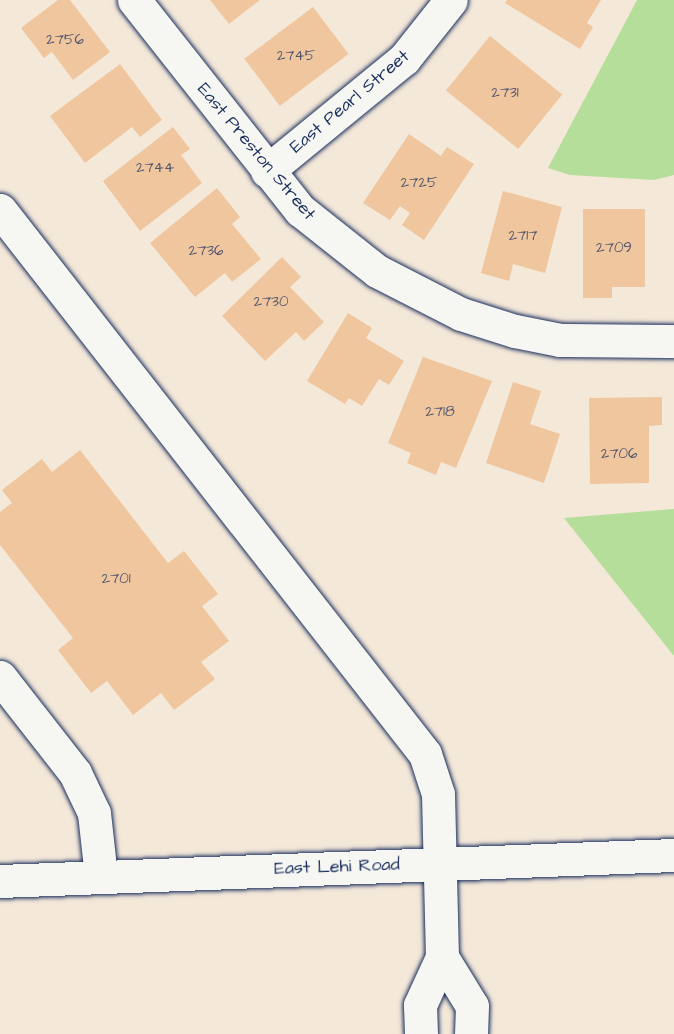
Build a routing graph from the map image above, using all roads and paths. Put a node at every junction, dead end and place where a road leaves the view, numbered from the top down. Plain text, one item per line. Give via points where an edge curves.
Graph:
1 (134, 0) edge
2 (451, 0) edge
3 (267, 171) junction
4 (0, 210) edge
5 (674, 341) edge
6 (0, 677) edge
7 (674, 855) edge
8 (439, 863) junction
9 (101, 876) junction
10 (0, 882) edge
11 (442, 957) junction
12 (421, 1034) edge
13 (471, 1034) edge

1 - 3 street, East Preston Street
2 - 3 street, East Pearl Street via 404,59
3 - 5 street, East Preston Street via 300,210 342,246 377,271 461,314 560,340 620,344
4 - 8 street via 425,754 438,794
6 - 9 street via 75,773 94,813
7 - 8 street, East Lehi Road
8 - 9 street, East Lehi Road
8 - 11 street
9 - 10 street, East Lehi Road
11 - 12 street via 420,1005
11 - 13 street via 472,1006

